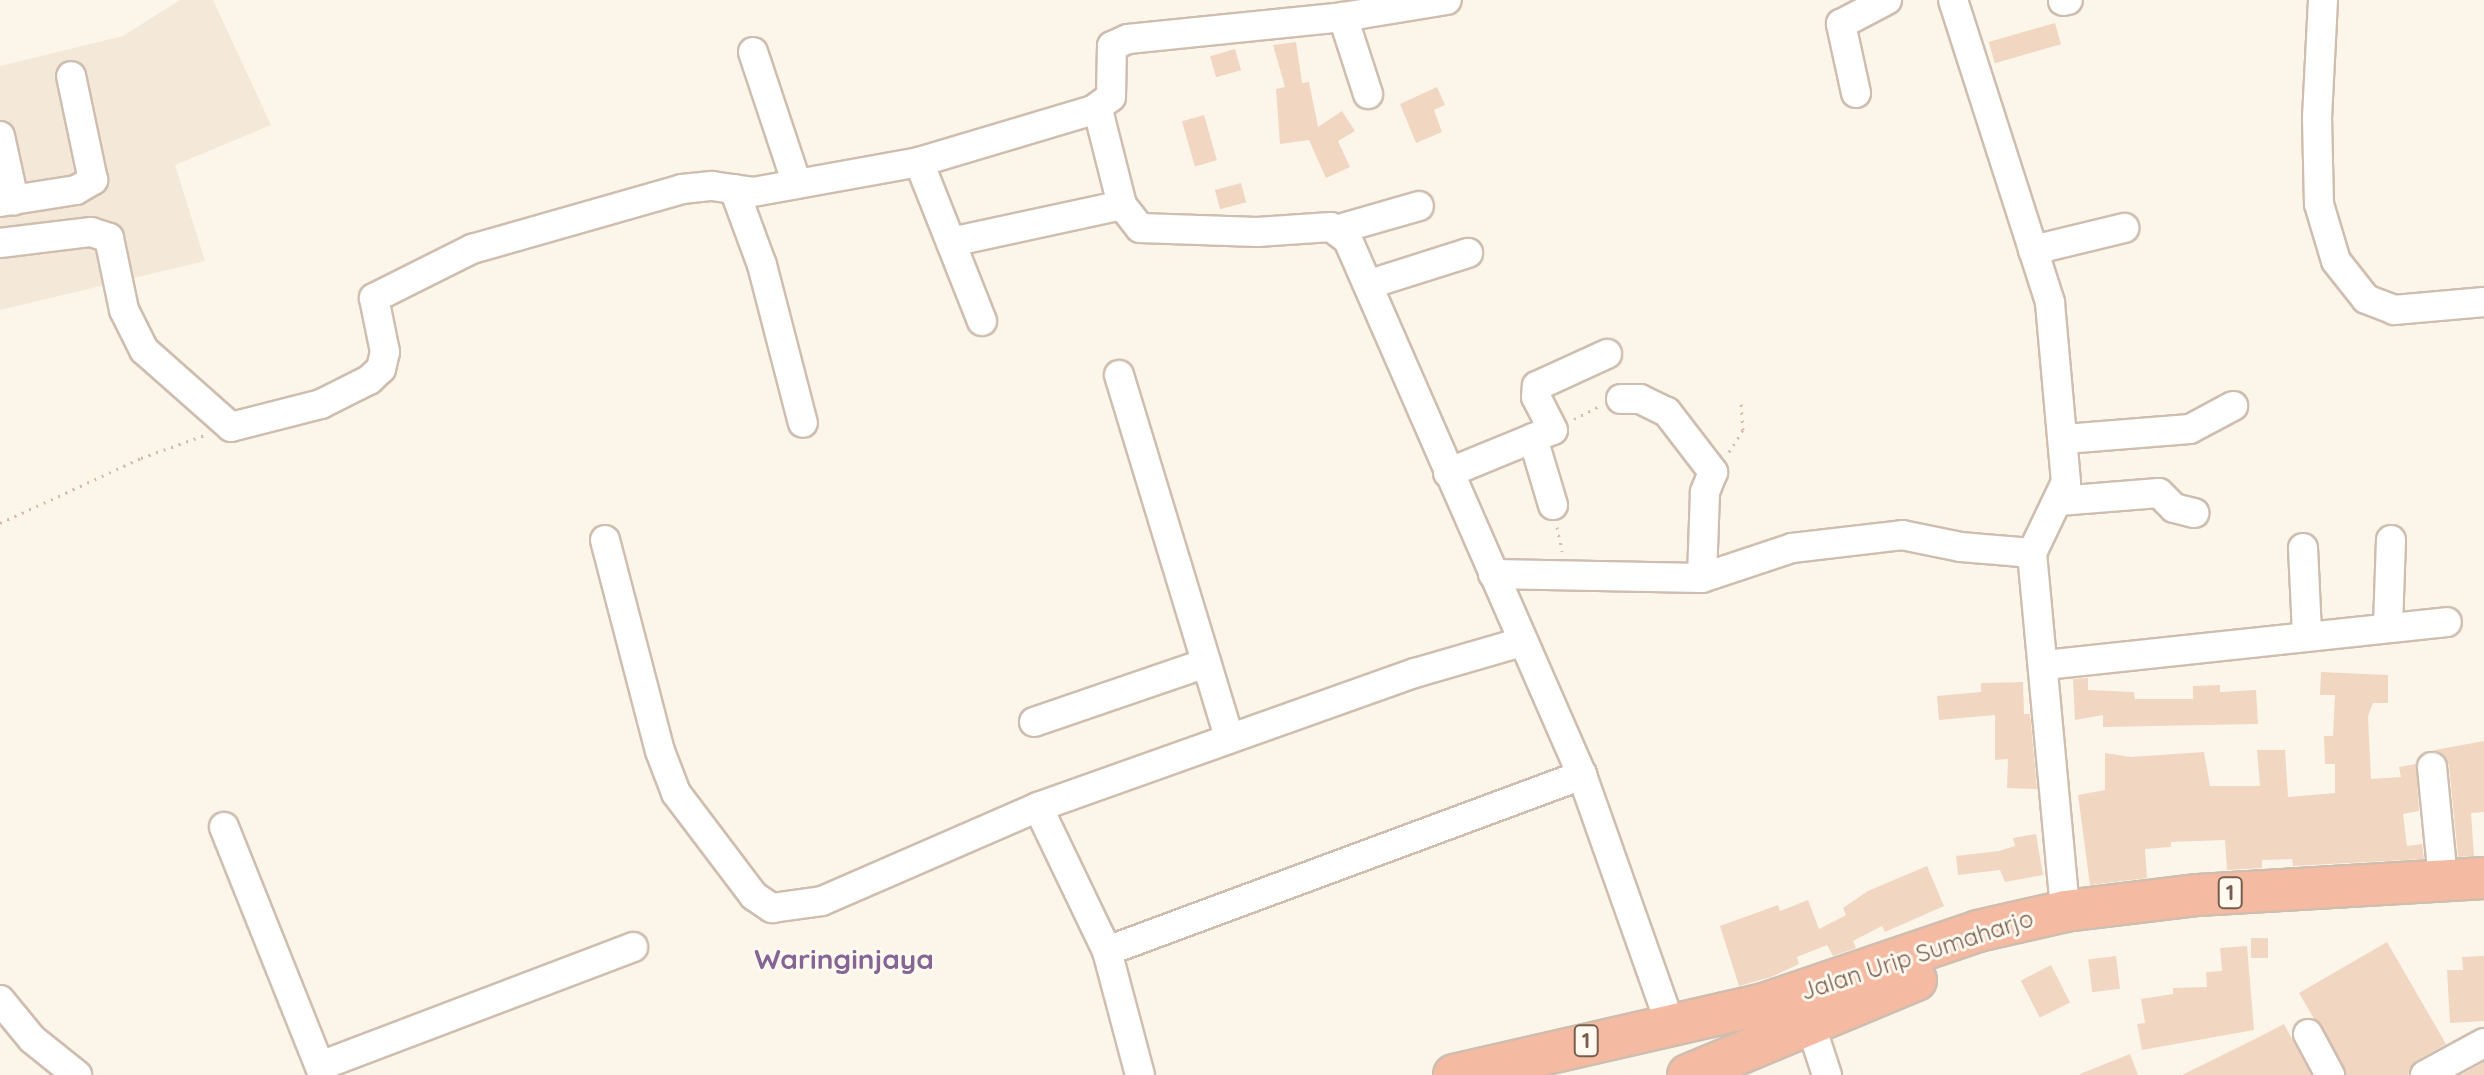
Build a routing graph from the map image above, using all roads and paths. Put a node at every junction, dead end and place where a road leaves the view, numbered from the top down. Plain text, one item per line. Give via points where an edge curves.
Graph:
1 (1447, 0) edge
2 (1887, 0) edge
3 (1953, 0) edge
4 (2323, 0) edge
5 (1343, 17) junction
6 (753, 52) dead end
7 (71, 76) dead end
8 (1856, 93) dead end
9 (1368, 94) dead end
10 (1093, 110) junction
11 (0, 136) edge
12 (919, 162) junction
13 (797, 184) junction
14 (734, 189) junction
15 (7, 201) edge
16 (1122, 205) junction
17 (1419, 206) dead end
18 (2124, 228) dead end
19 (1339, 229) junction
20 (951, 242) junction
21 (0, 243) edge
22 (2033, 250) junction
23 (1468, 253) dead end
24 (1370, 284) junction
25 (2484, 302) edge
26 (982, 321) dead end
27 (1607, 354) dead end
28 (1119, 375) dead end
29 (1621, 399) joint
30 (1741, 400) dead end
31 (2233, 406) dead end
32 (803, 423) dead end
33 (231, 427) junction
34 (1543, 434) junction
35 (2065, 439) junction
36 (1713, 472) junction
37 (1448, 473) junction
38 (2059, 501) junction
39 (1553, 505) joint
40 (2194, 513) dead end
41 (0, 523) edge
42 (605, 540) dead end
43 (2391, 540) dead end
44 (2303, 548) dead end
45 (2032, 553) junction
46 (1493, 574) junction
47 (1567, 574) junction
48 (1702, 578) junction
49 (2447, 622) dead end
50 (2388, 626) junction
51 (2307, 633) junction
52 (1522, 642) junction
53 (1206, 663) junction
54 (2045, 665) junction
55 (1034, 722) dead end
56 (1229, 738) junction
57 (2432, 767) dead end
58 (1582, 775) junction
59 (1038, 807) junction
60 (224, 827) dead end
61 (2484, 878) edge
62 (2443, 880) junction
63 (2484, 900) edge
64 (2065, 911) junction
65 (1984, 942) junction
66 (633, 947) dead end
67 (1107, 951) junction
68 (1935, 960) junction
69 (0, 1000) edge
70 (1810, 1023) junction
71 (1670, 1024) junction
72 (2308, 1034) dead end
73 (2484, 1043) edge
74 (333, 1069) edge
75 (77, 1075) edge
76 (1140, 1075) edge
77 (1454, 1075) edge
78 (1688, 1075) edge
79 (1827, 1075) edge
80 (2330, 1075) edge
81 (2425, 1075) edge

1 - 5 street
2 - 8 street via 1841,24
3 - 22 street
4 - 25 street via 2319,204 2336,261 2366,299 2394,310
5 - 9 street
5 - 10 street via 1115,43 1109,54 1111,97
6 - 13 street
7 - 15 street via 93,180 76,190
10 - 12 street
10 - 16 street via 1100,118
11 - 15 street
12 - 13 street
12 - 20 street
13 - 14 street
14 - 32 street via 762,265
14 - 33 street via 691,187 571,220 472,249 382,290 373,309 385,352 375,374 334,400
16 - 19 street via 1131,222 1152,231
16 - 20 street
17 - 19 street
18 - 22 street
19 - 24 street
20 - 26 street
21 - 33 street via 91,232 109,238 124,310 144,350
22 - 35 street via 2050,303
23 - 24 street
24 - 37 street
27 - 34 street via 1537,386
28 - 53 street
29 - 34 path
29 - 36 street via 1640,399 1667,412
30 - 36 path via 1743,430
31 - 35 street via 2190,429
33 - 41 path via 141,458
34 - 37 street
34 - 39 street
35 - 38 street via 2066,482
36 - 48 street via 1705,492
37 - 46 street
38 - 40 street via 2159,493 2174,508
38 - 45 street
39 - 47 path
42 - 59 street via 660,751 676,793 772,908 822,901
43 - 50 street
44 - 51 street
45 - 48 street via 1902,535 1792,548
45 - 54 street
46 - 47 street
46 - 52 street
47 - 48 street
49 - 50 street
50 - 51 street
51 - 54 street
52 - 56 street
52 - 58 street
53 - 55 street
53 - 56 street
54 - 64 street
56 - 59 street
57 - 62 street
58 - 67 street
58 - 71 street
59 - 67 street
60 - 74 street
61 - 62 highway, Jalan Urip Sumaharjo / 1
62 - 64 highway, Jalan Urip Sumaharjo / 1 via 2198,895
63 - 65 highway, Jalan Urip Sumaharjo / 1 via 2133,925
64 - 65 highway, Jalan Urip Sumaharjo / 1
65 - 68 highway, Jalan Urip Sumaharjo / 1
66 - 74 street
67 - 76 street
68 - 70 highway, Jalan Urip Sumaharjo / 1
68 - 71 highway, Jalan Urip Sumaharjo / 1
69 - 75 street via 32,1039
70 - 78 highway, Jalan Urip Sumaharjo / 1
70 - 79 street
71 - 77 highway, Jalan Urip Sumaharjo / 1
72 - 80 street
73 - 81 street

